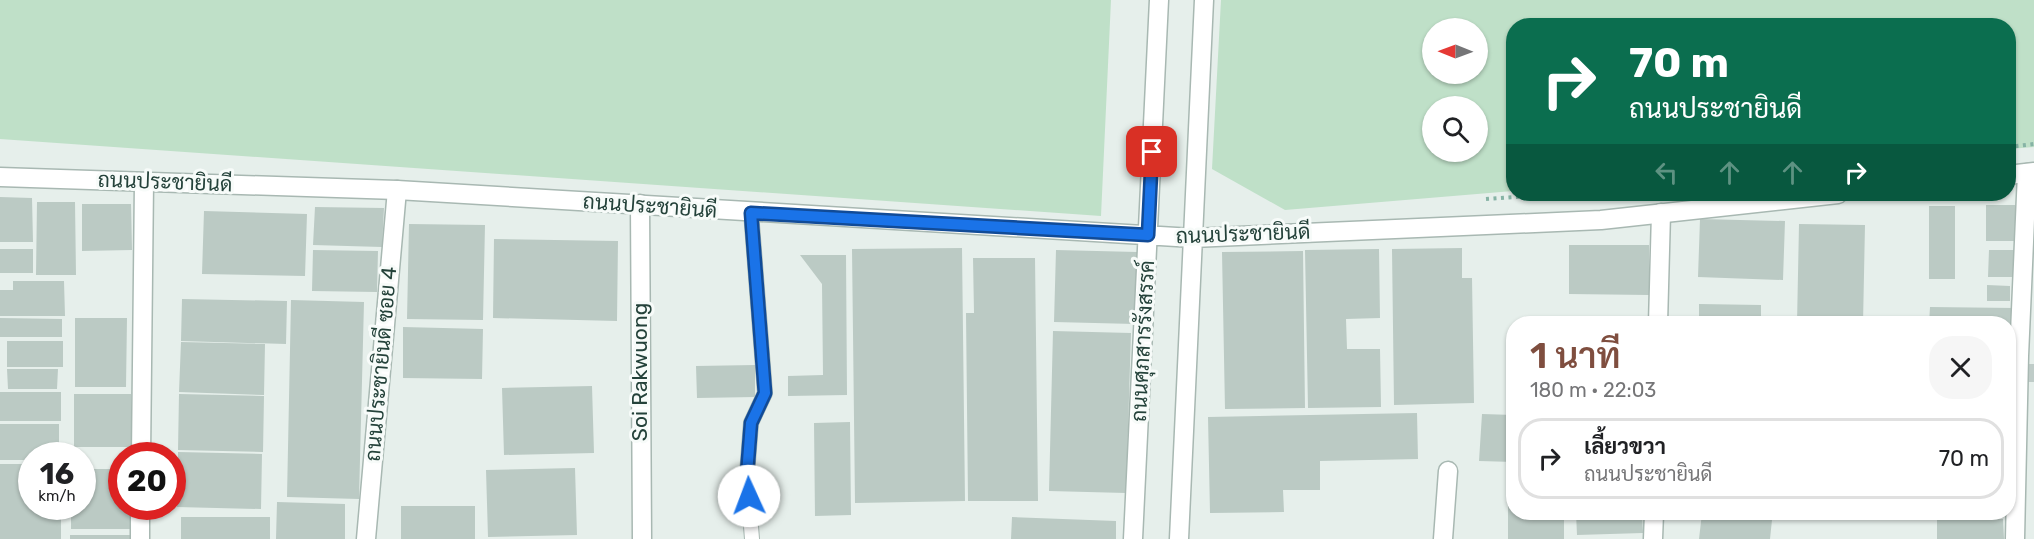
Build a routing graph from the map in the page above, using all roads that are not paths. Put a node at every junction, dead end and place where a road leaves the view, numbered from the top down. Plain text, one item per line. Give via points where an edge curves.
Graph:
1 (1159, 0) edge
2 (1204, 0) edge
3 (2031, 172) edge
4 (2016, 174) edge
5 (0, 177) edge
6 (144, 182) junction
7 (397, 190) junction
8 (2031, 198) edge
9 (1773, 201) edge
10 (640, 204) junction
11 (751, 213) junction
12 (1661, 213) junction
13 (1148, 235) junction
14 (1193, 238) junction
15 (1658, 316) edge
16 (141, 442) edge
17 (1448, 471) dead end
18 (2016, 498) edge
19 (140, 520) edge
20 (1654, 520) edge
21 (2015, 520) edge
22 (140, 539) edge
23 (366, 539) edge
24 (642, 539) edge
25 (752, 539) edge
26 (1133, 539) edge
27 (1179, 539) edge
28 (1443, 539) edge
29 (1653, 539) edge
30 (2015, 539) edge

1 - 13 street, ถนนศุภสารรังสรรค์
2 - 14 street
3 - 4 street
3 - 8 street
5 - 6 street, ถนนประชายินดี
6 - 7 street, ถนนประชายินดี
6 - 16 street
7 - 10 street, ถนนประชายินดี
7 - 23 street, ถนนประชายินดี ซอย 4
8 - 18 street via 2019,373
9 - 12 street, ถนนประชายินดี
10 - 11 street, ถนนประชายินดี
10 - 24 street, Soi Rakwuong
11 - 13 street, ถนนประชายินดี
11 - 25 lane via 765,393 751,423 747,474
12 - 14 street, ถนนประชายินดี via 1601,220
12 - 15 street
13 - 14 street, ถนนประชายินดี
13 - 26 street, ถนนศุภสารรังสรรค์
14 - 27 street
17 - 28 street
19 - 22 street
20 - 29 street
21 - 30 street

